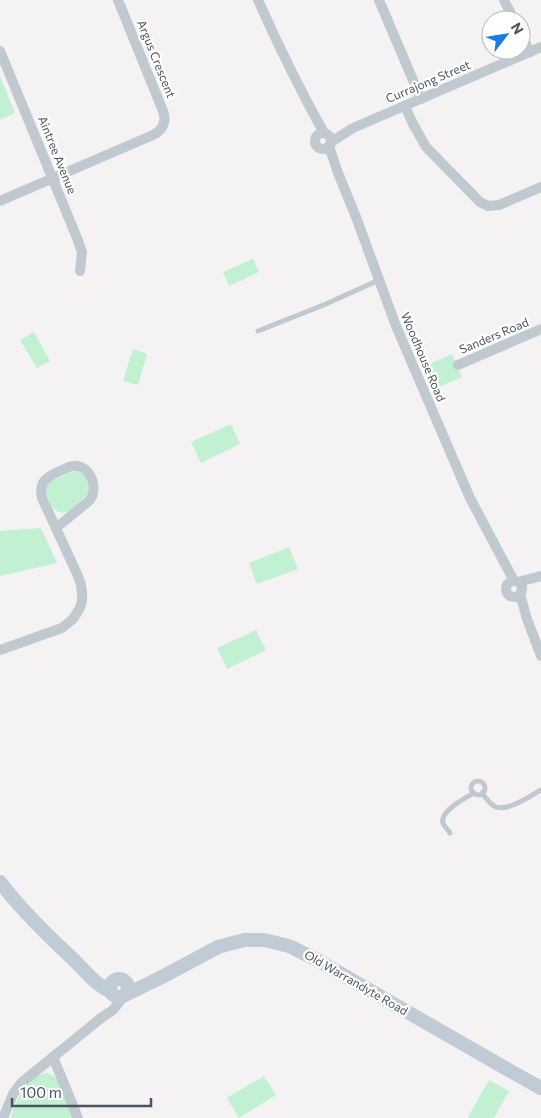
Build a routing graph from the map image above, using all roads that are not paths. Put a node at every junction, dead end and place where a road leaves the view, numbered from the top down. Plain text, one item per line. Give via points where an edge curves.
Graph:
1 (118, 0) edge
2 (258, 0) edge
3 (379, 0) edge
4 (0, 51) edge
5 (511, 60) edge
6 (421, 99) junction
7 (407, 105) junction
8 (325, 140) junction
9 (53, 178) junction
10 (541, 187) edge
11 (0, 201) edge
12 (80, 271) dead end
13 (378, 280) junction
14 (541, 329) edge
15 (258, 331) dead end
16 (458, 365) dead end
17 (56, 528) junction
18 (541, 576) edge
19 (515, 588) junction
20 (0, 650) edge
21 (541, 656) edge
22 (541, 790) edge
23 (474, 793) junction
24 (482, 793) junction
25 (450, 833) dead end
26 (0, 882) edge
27 (0, 889) edge
28 (14, 901) junction
29 (118, 989) junction
30 (53, 1057) junction
31 (541, 1088) edge
32 (3, 1118) edge
33 (78, 1118) edge

1 - 9 street, Argus Crescent via 164,111 164,125 153,135
2 - 8 street, Woodhouse Road
3 - 6 street
4 - 9 street, Aintree Avenue
5 - 6 street, Currajong Street
6 - 7 street, Currajong Street
7 - 8 street, Currajong Street
7 - 10 street via 432,153 484,205 499,205
8 - 13 street, Woodhouse Road
9 - 11 street, Argus Crescent
9 - 12 street, Aintree Avenue via 80,246
13 - 15 lane
13 - 19 street, Woodhouse Road via 465,487
14 - 16 street, Sanders Road
17 - 17 street via 42,498 42,486 52,474 80,466 94,483 92,497
17 - 20 street via 81,585 80,608 62,628
18 - 19 street
19 - 21 street, Woodhouse Road
22 - 24 lane via 504,807 495,806
23 - 24 lane
23 - 24 lane via 472,784 478,781 484,786
23 - 25 lane via 444,814 442,820
26 - 28 main road
27 - 28 main road
28 - 29 main road via 98,985
29 - 30 street via 101,1018
29 - 31 main road, Old Warrandyte Road via 162,977 218,947 244,940 264,940 289,946 317,960
30 - 32 street via 17,1087
30 - 33 street

